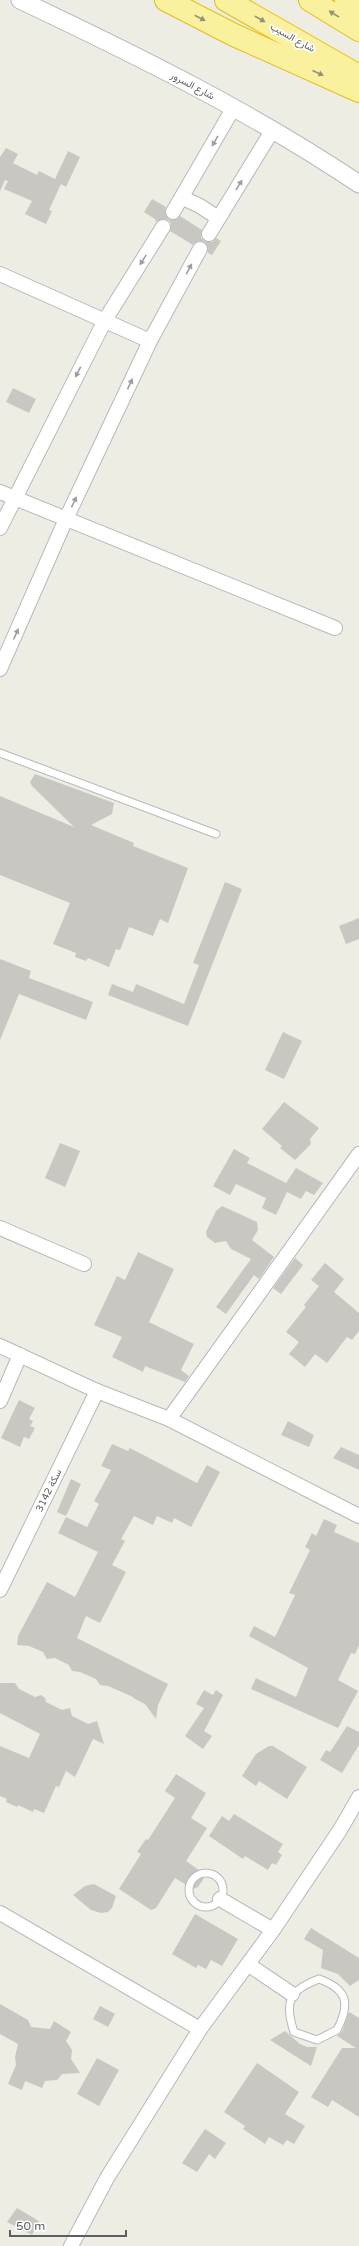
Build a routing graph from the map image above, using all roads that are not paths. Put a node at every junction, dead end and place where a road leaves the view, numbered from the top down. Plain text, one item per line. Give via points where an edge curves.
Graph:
1 (20, 0) edge
2 (166, 0) edge
3 (226, 0) edge
4 (310, 0) edge
5 (346, 0) edge
6 (359, 8) edge
7 (359, 30) edge
8 (359, 76) edge
9 (359, 91) edge
10 (234, 108) junction
11 (272, 131) junction
12 (359, 184) edge
13 (183, 198) junction
14 (173, 212) dead end
15 (218, 218) junction
16 (163, 227) dead end
17 (209, 234) dead end
18 (200, 249) dead end
19 (0, 274) edge
20 (105, 320) junction
21 (150, 341) junction
22 (0, 492) edge
23 (14, 497) junction
24 (66, 519) junction
25 (0, 528) edge
26 (335, 628) dead end
27 (0, 669) edge
28 (0, 753) edge
29 (216, 834) dead end
30 (359, 1154) edge
31 (0, 1228) edge
32 (84, 1264) dead end
33 (0, 1346) edge
34 (20, 1355) junction
35 (97, 1391) junction
36 (0, 1401) edge
37 (169, 1419) junction
38 (359, 1516) edge
39 (0, 1590) edge
40 (359, 1797) edge
41 (220, 1899) junction
42 (0, 1913) edge
43 (273, 1930) junction
44 (249, 1965) junction
45 (292, 1994) junction
46 (200, 2029) junction
47 (71, 2246) edge

1 - 10 street, شارع السرور via 119,46
2 -> 9 highway via 234,35
3 -> 8 highway, شارع السيب
7 -> 4 highway
5 - 6 highway
10 - 11 street, شارع السرور
10 -> 13 street
11 - 12 street, شارع السرور
15 -> 11 street
13 - 14 street
13 - 15 street
15 - 17 street
16 -> 20 street
21 -> 18 street
19 - 20 street
20 - 21 street
20 -> 23 street
24 -> 21 street
22 - 23 street
23 - 24 street
23 - 25 street
24 - 26 street
27 -> 24 street
28 - 29 lane
30 - 37 street
31 - 32 street
33 - 34 street
34 - 35 street
34 - 36 street
35 - 37 street
35 - 39 street, سكة 3142
37 - 38 street
40 - 43 street
41 - 41 lane via 224,1890 219,1878 206,1872 193,1878 188,1890 193,1903 206,1908 216,1905
41 - 43 street
42 - 46 street
43 - 44 street
44 - 45 street
44 - 46 street
45 - 45 lane via 288,2010 294,2032 317,2040 337,2030 345,2010 342,1994 335,1985 319,1979 302,1985
46 - 47 street via 107,2178

